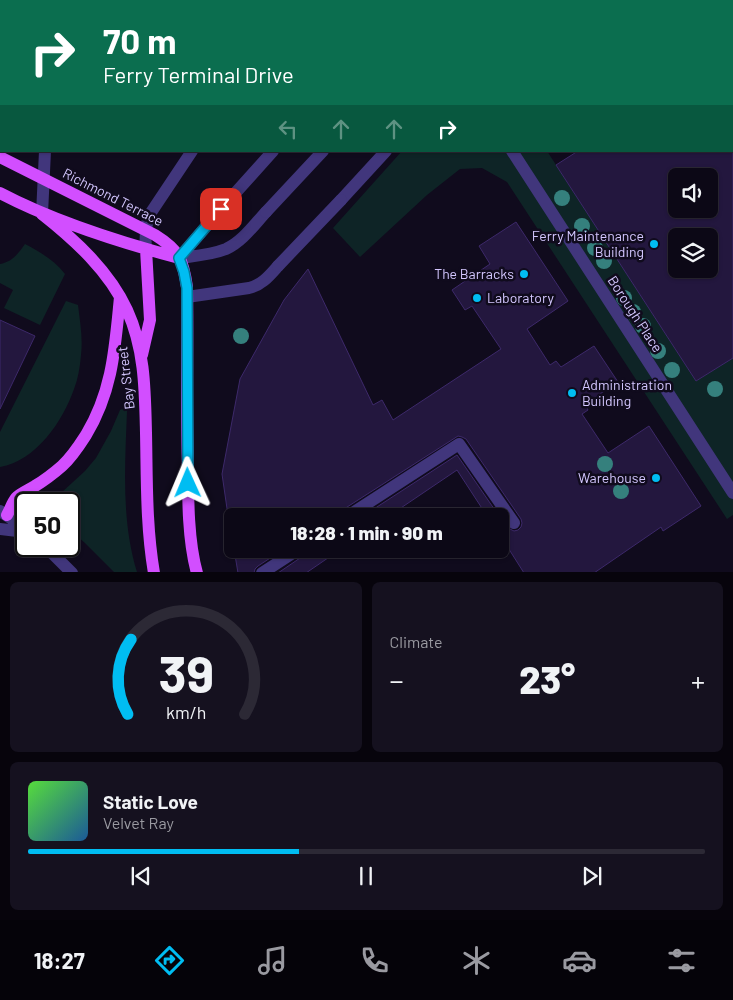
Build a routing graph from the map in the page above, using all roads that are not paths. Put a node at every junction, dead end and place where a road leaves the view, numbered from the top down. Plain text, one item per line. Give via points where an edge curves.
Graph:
1 (45, 152) edge
2 (191, 152) edge
3 (272, 152) edge
4 (322, 152) edge
5 (385, 152) edge
6 (513, 152) edge
7 (0, 157) edge
8 (44, 179) junction
9 (0, 193) edge
10 (42, 214) junction
11 (145, 230) junction
12 (146, 249) junction
13 (179, 258) junction
14 (120, 297) junction
15 (187, 297) junction
16 (142, 357) junction
17 (733, 493) edge
18 (360, 508) edge
19 (504, 508) edge
20 (3, 513) edge
21 (509, 515) edge
22 (15, 522) edge
23 (514, 522) dead end
24 (0, 529) edge
25 (15, 530) edge
26 (56, 557) edge
27 (285, 558) edge
28 (72, 572) edge
29 (154, 572) edge
30 (197, 572) edge
31 (262, 572) edge

1 - 8 street
2 - 11 street via 150,214
3 - 13 street, bridge
4 - 13 street, bridge via 240,240 209,254
5 - 15 street, bridge via 266,280 252,288
6 - 17 street, Borough Place
7 - 8 main road, Richmond Terrace
8 - 10 street
8 - 11 main road, Richmond Terrace
9 - 10 main road
10 - 12 main road
10 - 14 main road, Bay Street via 85,252
11 - 12 street
11 - 13 main road, Richmond Terrace via 170,245
12 - 13 main road
12 - 16 main road via 150,320
13 - 15 main road via 186,279
14 - 16 main road, Bay Street via 132,322
14 - 20 main road via 110,377 93,423 72,455 54,473 22,493
15 - 30 main road via 188,501
16 - 29 main road, Bay Street via 148,515
18 - 19 street via 459,444
20 - 22 street
21 - 23 street
24 - 25 street
26 - 28 street
27 - 31 street

